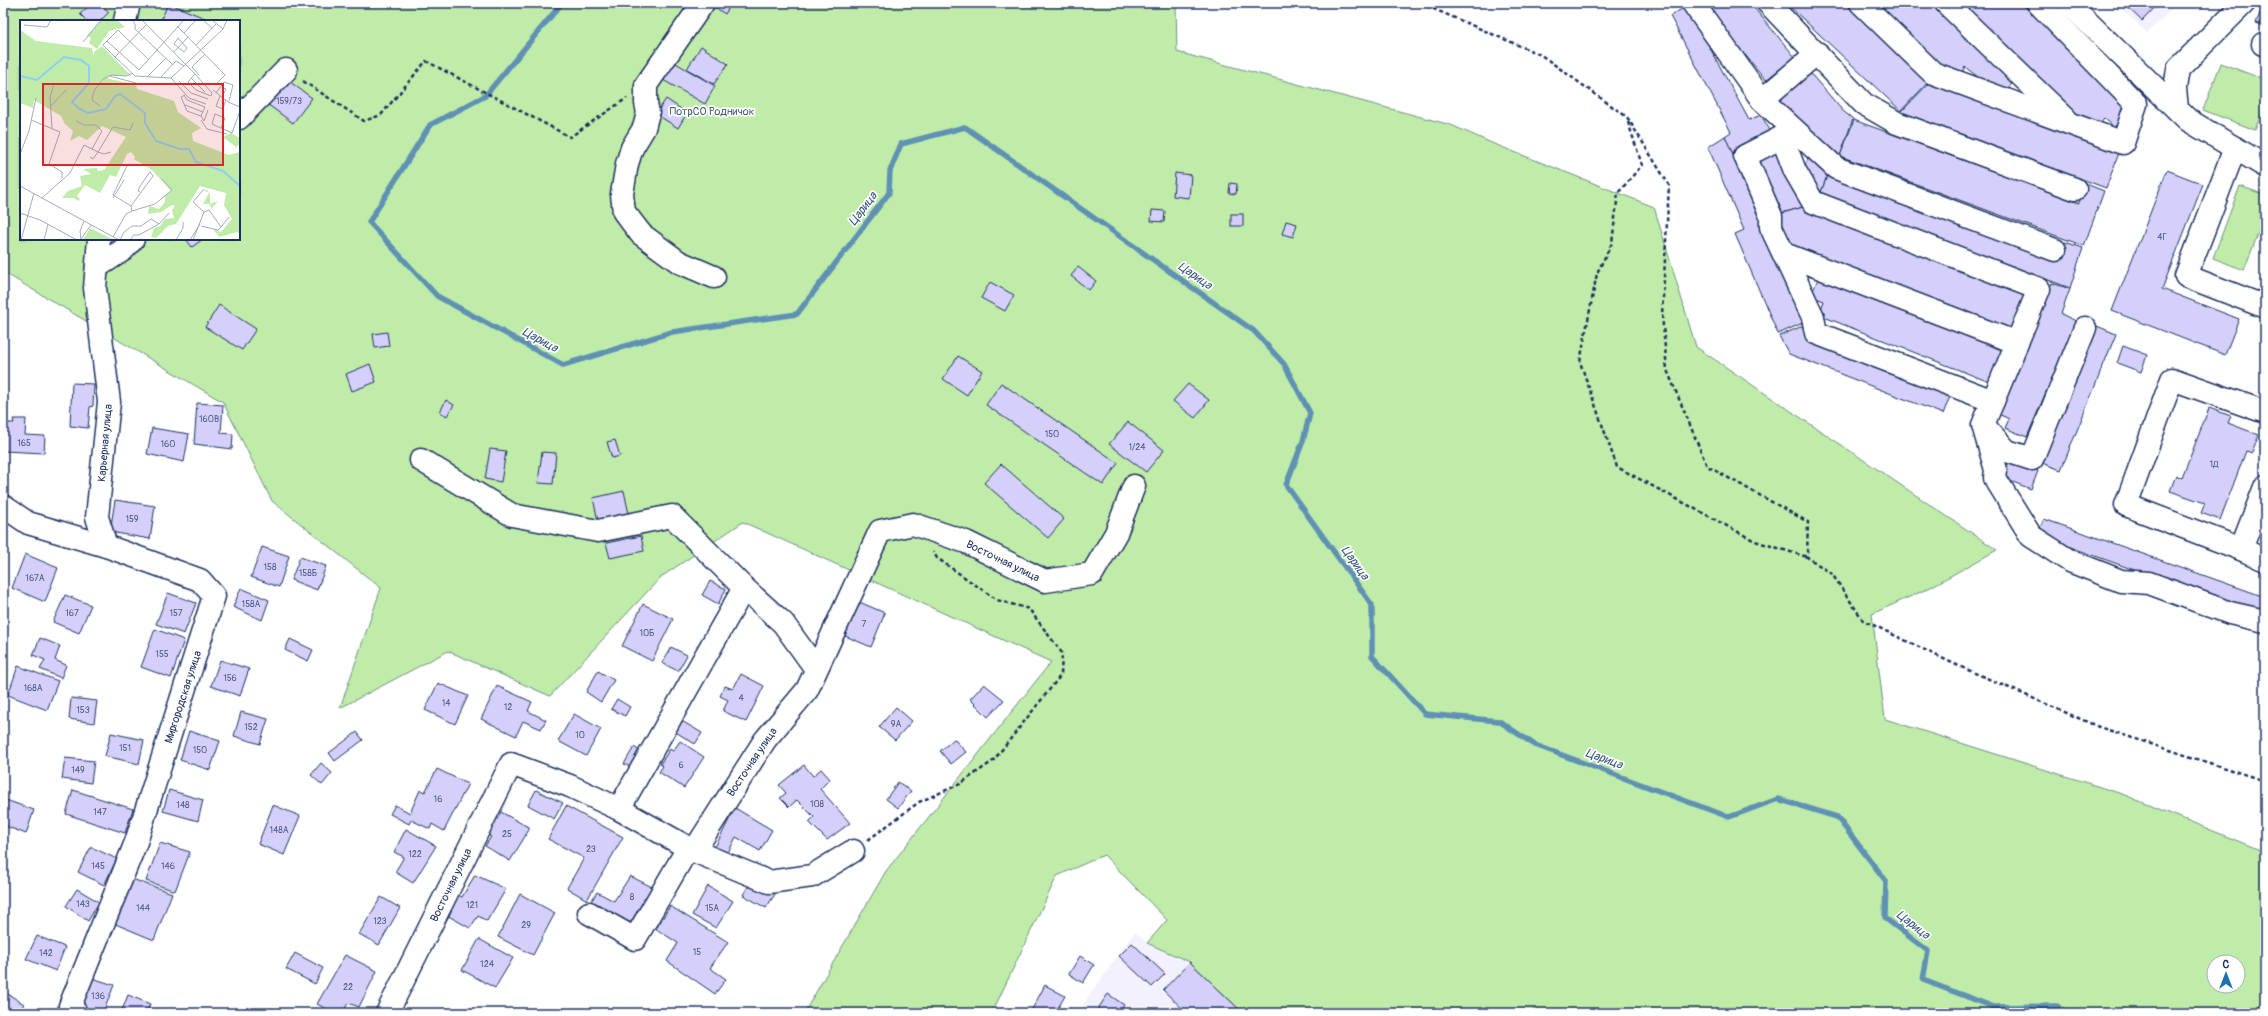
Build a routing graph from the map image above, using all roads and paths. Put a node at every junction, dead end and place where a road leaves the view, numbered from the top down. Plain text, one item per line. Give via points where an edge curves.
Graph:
1 (129, 3) edge
2 (703, 3) edge
3 (1420, 3) edge
4 (1693, 3) edge
5 (1768, 3) edge
6 (1861, 3) edge
7 (1946, 3) edge
8 (2038, 3) edge
9 (2068, 3) edge
10 (2244, 3) edge
11 (125, 20) edge
12 (1817, 53) junction
13 (286, 70) joint
14 (646, 84) junction
15 (1762, 100) junction
16 (2177, 109) junction
17 (240, 117) edge
18 (1627, 117) junction
19 (2072, 124) junction
20 (1788, 134) junction
21 (2235, 148) junction
22 (2264, 161) edge
23 (2075, 189) dead end
24 (99, 240) edge
25 (132, 240) edge
26 (2055, 250) dead end
27 (1784, 254) junction
28 (97, 267) junction
29 (714, 277) dead end
30 (2265, 300) edge
31 (2085, 328) dead end
32 (2017, 343) junction
33 (1993, 401) junction
34 (2265, 412) edge
35 (1983, 426) junction
36 (421, 460) dead end
37 (1134, 486) dead end
38 (2265, 487) edge
39 (3, 506) edge
40 (913, 524) junction
41 (106, 546) junction
42 (2241, 549) junction
43 (1807, 558) junction
44 (2265, 560) edge
45 (744, 588) junction
46 (2265, 621) edge
47 (816, 669) junction
48 (2265, 781) edge
49 (619, 809) junction
50 (691, 849) junction
51 (853, 851) joint
52 (589, 913) dead end
53 (76, 1013) edge
54 (387, 1013) edge

1 - 11 street
2 - 14 street
3 - 18 path via 1541,55
4 - 15 street
5 - 12 street
6 - 19 street via 1933,72
7 - 19 street
8 - 19 street via 2136,104 2123,143
9 - 16 street
10 - 16 street via 2178,68 2175,88
12 - 15 street
12 - 23 street via 1864,104 1897,123
13 - 14 path via 364,121 381,115 426,61 570,137
13 - 17 street
14 - 29 street via 648,113 644,128 632,148 627,164 622,194 624,212 647,239 679,262
15 - 20 street
16 - 21 street via 2188,120
18 - 43 path via 1669,185 1662,315 1666,370 1707,466 1808,522
18 - 43 path via 1642,165 1618,193 1612,243 1597,273 1580,362 1617,467 1755,541
20 - 26 street via 1836,168
20 - 27 street via 1745,156
20 - 32 street via 1795,171 1813,202 2039,289
21 - 22 street
21 - 30 street via 2186,276 2263,306
24 - 28 street, Карьерная улица
25 - 28 street via 123,250
27 - 32 street
27 - 33 street via 1816,333
28 - 41 street, Карьерная улица via 95,288 109,402 97,517
31 - 35 street via 2032,459 2007,451
32 - 33 street
33 - 35 street
34 - 42 street via 2172,379 2126,505
35 - 46 street via 1996,470 1995,478 2031,536 2070,561 2121,581 2149,583 2230,613
36 - 45 street via 512,515 598,531 672,516
37 - 40 street, Восточная улица via 1116,533 1092,574 1045,581 966,542
38 - 42 street
39 - 41 street, Миргородская улица via 28,523
40 - 47 street, Восточная улица via 880,531
40 - 51 path via 937,558 997,600 1029,609 1062,653 1060,675 993,761 960,784 919,802
41 - 53 street, Миргородская улица via 200,580 214,596 136,842 70,1006
42 - 44 street
43 - 48 path via 1832,574 1863,620 1952,663 2099,727
45 - 47 street via 783,623
45 - 49 street
47 - 50 street, Восточная улица via 807,690 765,740
49 - 50 street, Восточная улица
49 - 54 street, Восточная улица via 570,786 511,764
50 - 51 street via 769,882 812,876
50 - 52 street via 635,939

